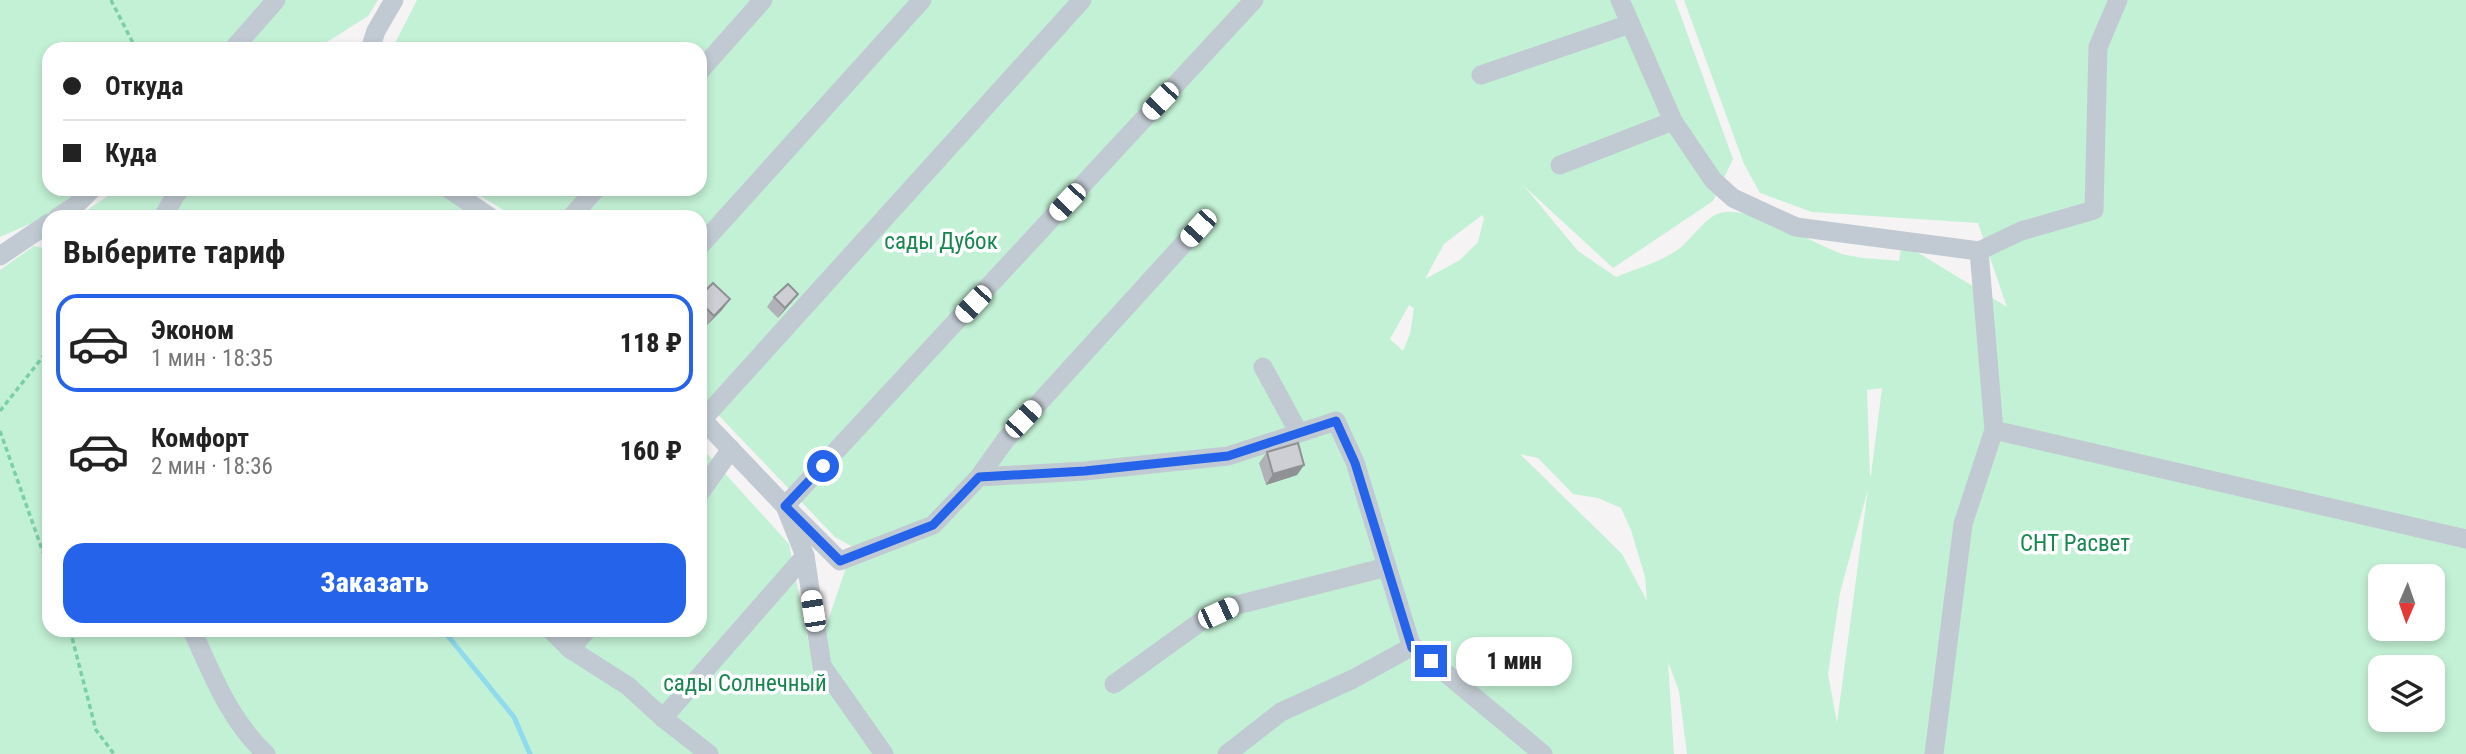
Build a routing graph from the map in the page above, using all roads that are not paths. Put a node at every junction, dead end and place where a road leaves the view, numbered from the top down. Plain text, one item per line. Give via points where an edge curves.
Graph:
1 (276, 0) edge
2 (394, 0) edge
3 (763, 0) edge
4 (922, 0) edge
5 (1082, 0) edge
6 (1254, 0) edge
7 (1620, 0) edge
8 (2118, 0) edge
9 (1630, 24) junction
10 (239, 42) edge
11 (372, 42) edge
12 (707, 63) edge
13 (1481, 75) dead end
14 (1673, 121) junction
15 (1560, 165) dead end
16 (85, 196) edge
17 (459, 196) edge
18 (590, 196) edge
19 (69, 210) edge
20 (480, 210) edge
21 (578, 210) edge
22 (42, 228) edge
23 (1198, 228) dead end
24 (707, 238) edge
25 (1979, 251) junction
26 (0, 256) edge
27 (1263, 367) dead end
28 (707, 411) edge
29 (707, 424) edge
30 (1994, 430) junction
31 (1299, 433) junction
32 (731, 449) junction
33 (979, 477) junction
34 (707, 483) edge
35 (785, 506) junction
36 (2465, 545) edge
37 (805, 556) junction
38 (1387, 567) junction
39 (195, 637) edge
40 (558, 637) edge
41 (581, 637) edge
42 (1412, 648) junction
43 (570, 649) junction
44 (1114, 684) dead end
45 (663, 718) junction
46 (266, 754) edge
47 (709, 754) edge
48 (884, 754) edge
49 (1227, 754) edge
50 (1543, 754) edge
51 (1934, 754) edge

1 - 10 street
2 - 11 street
3 - 12 street
4 - 24 street
5 - 28 street
6 - 35 street
7 - 9 street
8 - 25 street via 2098,47 2094,210 2021,231
9 - 13 street
9 - 14 street
14 - 15 street
14 - 25 street via 1713,180 1733,198 1796,227
16 - 19 street
17 - 20 street
18 - 21 street
22 - 26 street
23 - 33 street via 1006,439
25 - 30 street
27 - 31 street
29 - 32 street
30 - 36 street
30 - 51 street via 1963,524
31 - 33 street via 1228,456
31 - 38 street via 1336,421 1355,463
32 - 34 street
32 - 35 street
33 - 35 street via 933,525 840,561
35 - 37 street
37 - 45 street
37 - 48 street via 822,666
38 - 42 street
38 - 44 street via 1233,606 1203,620
39 - 46 street via 227,706
40 - 43 street
41 - 43 street
42 - 49 street via 1281,712
42 - 50 street
43 - 45 street via 628,686
45 - 47 street

